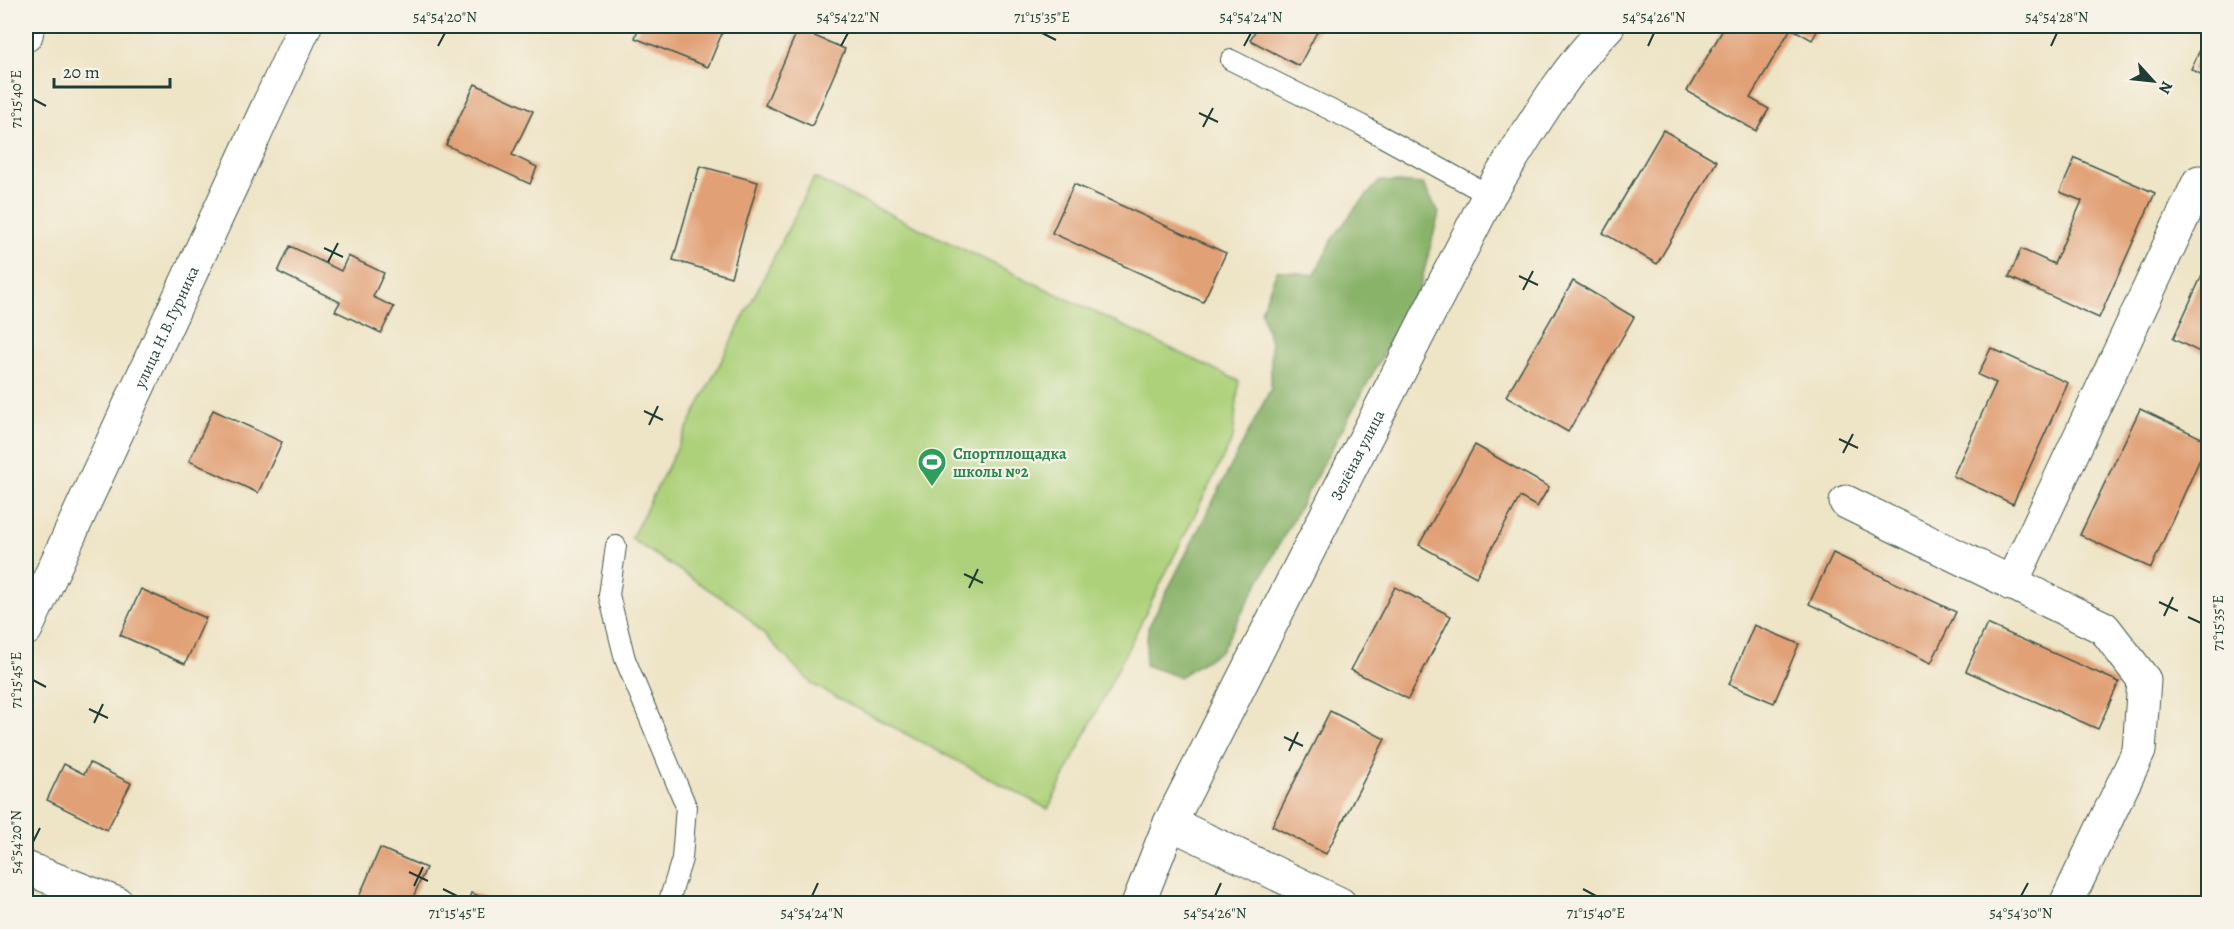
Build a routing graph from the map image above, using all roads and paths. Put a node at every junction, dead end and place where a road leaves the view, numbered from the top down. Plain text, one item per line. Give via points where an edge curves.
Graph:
1 (28, 26) edge
2 (305, 26) edge
3 (1608, 26) edge
4 (26, 35) edge
5 (1231, 60) dead end
6 (2199, 182) dead end
7 (1489, 195) junction
8 (1846, 502) dead end
9 (616, 546) dead end
10 (2011, 584) junction
11 (26, 629) edge
12 (1170, 823) junction
13 (26, 868) edge
14 (118, 903) edge
15 (668, 903) edge
16 (1137, 903) edge
17 (1340, 903) edge
18 (2066, 903) edge

1 - 4 street
2 - 11 street, улица Н.В.Гурника
3 - 7 street, Зелёная улица via 1588,46 1542,111
5 - 7 lane
6 - 10 street
7 - 12 street, Зелёная улица
8 - 10 street
9 - 15 lane via 609,595 625,659 686,806 682,859
10 - 18 street via 2104,628 2144,680 2139,751
12 - 16 street, Зелёная улица
12 - 17 street
13 - 14 street

